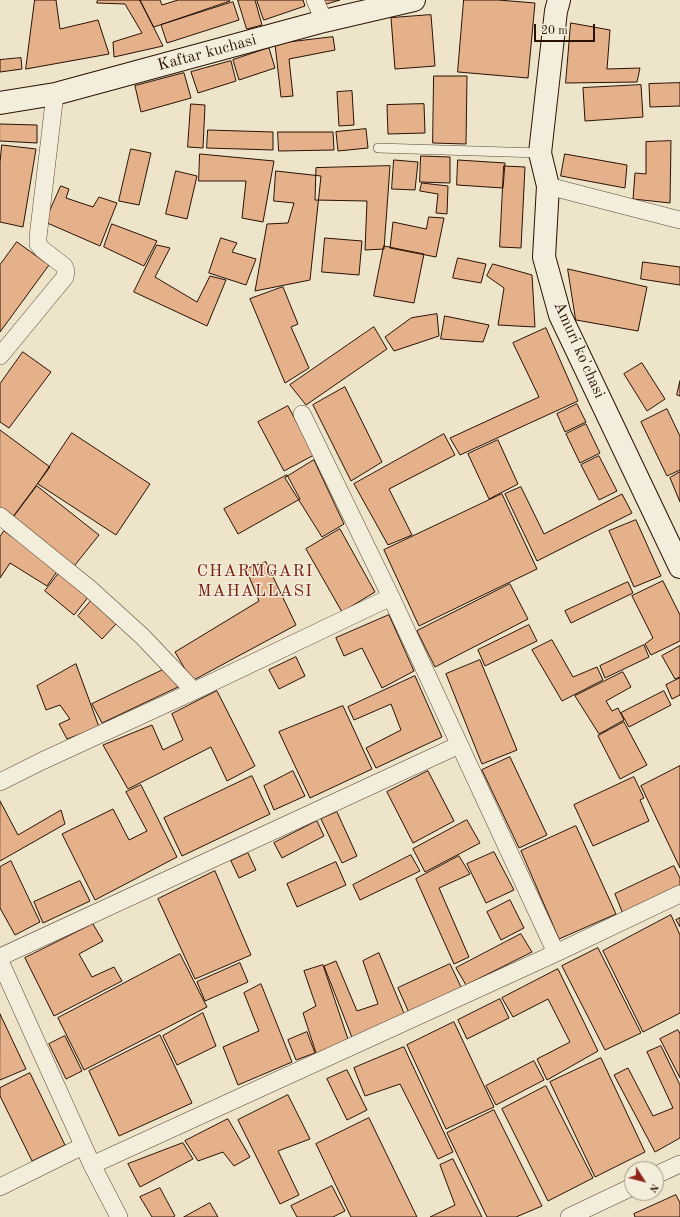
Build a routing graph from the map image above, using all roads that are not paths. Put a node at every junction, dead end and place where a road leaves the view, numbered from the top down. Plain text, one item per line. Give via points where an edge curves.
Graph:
1 (315, 0) edge
2 (414, 0) edge
3 (559, 0) edge
4 (324, 21) junction
5 (55, 94) junction
6 (0, 103) edge
7 (378, 148) dead end
8 (540, 153) junction
9 (548, 186) junction
10 (680, 220) edge
11 (0, 356) edge
12 (302, 414) dead end
13 (0, 516) edge
14 (680, 566) edge
15 (391, 597) junction
16 (194, 691) junction
17 (459, 745) junction
18 (0, 782) edge
19 (680, 894) edge
20 (556, 953) junction
21 (0, 957) edge
22 (0, 961) edge
23 (83, 1146) junction
24 (680, 1164) edge
25 (92, 1165) junction
26 (664, 1171) edge
27 (0, 1187) edge
28 (624, 1191) edge
29 (119, 1217) edge
30 (569, 1217) edge

1 - 4 street
2 - 4 street, Kaftar kuchasi
3 - 8 street, Amuri ko'chasi
4 - 5 street, Kaftar kuchasi
5 - 6 street, Kaftar kuchasi
5 - 11 street via 38,244 64,266 65,277
7 - 8 lane
8 - 9 street, Amuri ko'chasi
9 - 10 street
9 - 14 street, Amuri ko'chasi via 544,257 560,315
12 - 15 street
13 - 16 street via 105,602 143,637
15 - 16 street
15 - 17 street
16 - 18 street
17 - 20 street
17 - 21 street
19 - 20 street
20 - 25 street
22 - 23 street
23 - 25 street
23 - 27 street
24 - 26 street
25 - 29 street
28 - 30 street

